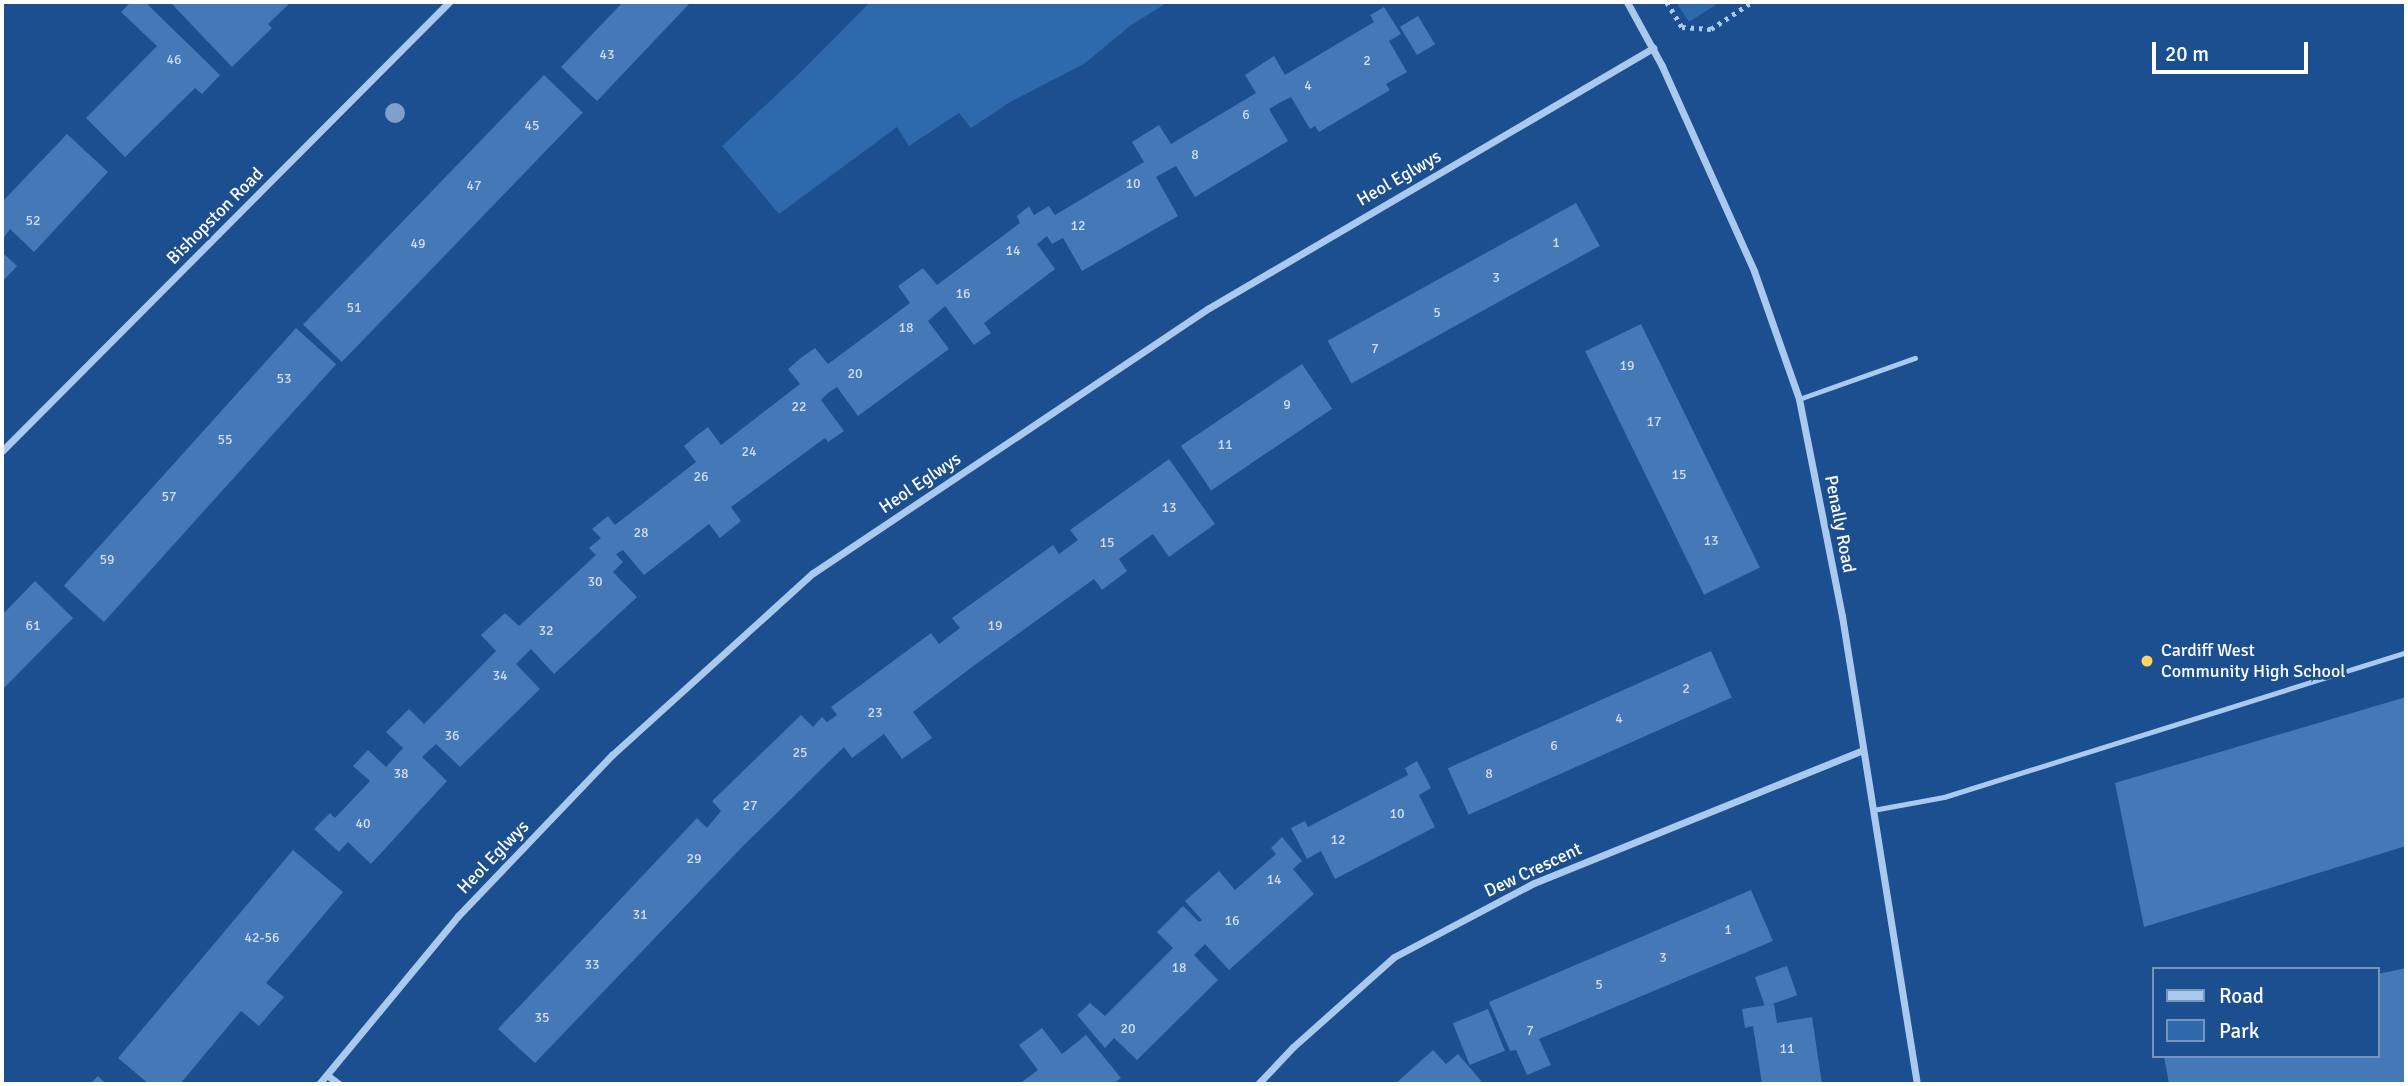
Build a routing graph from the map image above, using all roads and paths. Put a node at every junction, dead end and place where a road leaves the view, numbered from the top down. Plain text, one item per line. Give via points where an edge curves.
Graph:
1 (449, 2) edge
2 (1627, 2) edge
3 (1667, 2) edge
4 (1752, 2) edge
5 (1653, 48) junction
6 (1914, 358) dead end
7 (1799, 399) junction
8 (2, 451) edge
9 (2406, 652) edge
10 (1861, 751) junction
11 (1873, 810) junction
12 (327, 1075) junction
13 (319, 1084) edge
14 (339, 1084) edge
15 (1258, 1084) edge
16 (1917, 1084) edge

1 - 8 street, Bishopston Road
2 - 5 street, Penally Road
3 - 4 path via 1682,27 1711,29
5 - 7 street, Penally Road via 1754,271
5 - 12 street, Heol Eglwys via 1209,308 813,573 611,755 458,916
6 - 7 lane
7 - 10 street, Penally Road via 1842,616
9 - 11 lane via 1944,797
10 - 11 street, Penally Road
10 - 15 street, Dew Crescent via 1534,883 1394,957
11 - 16 street, Penally Road
12 - 13 street, Heol Eglwys
12 - 14 street

